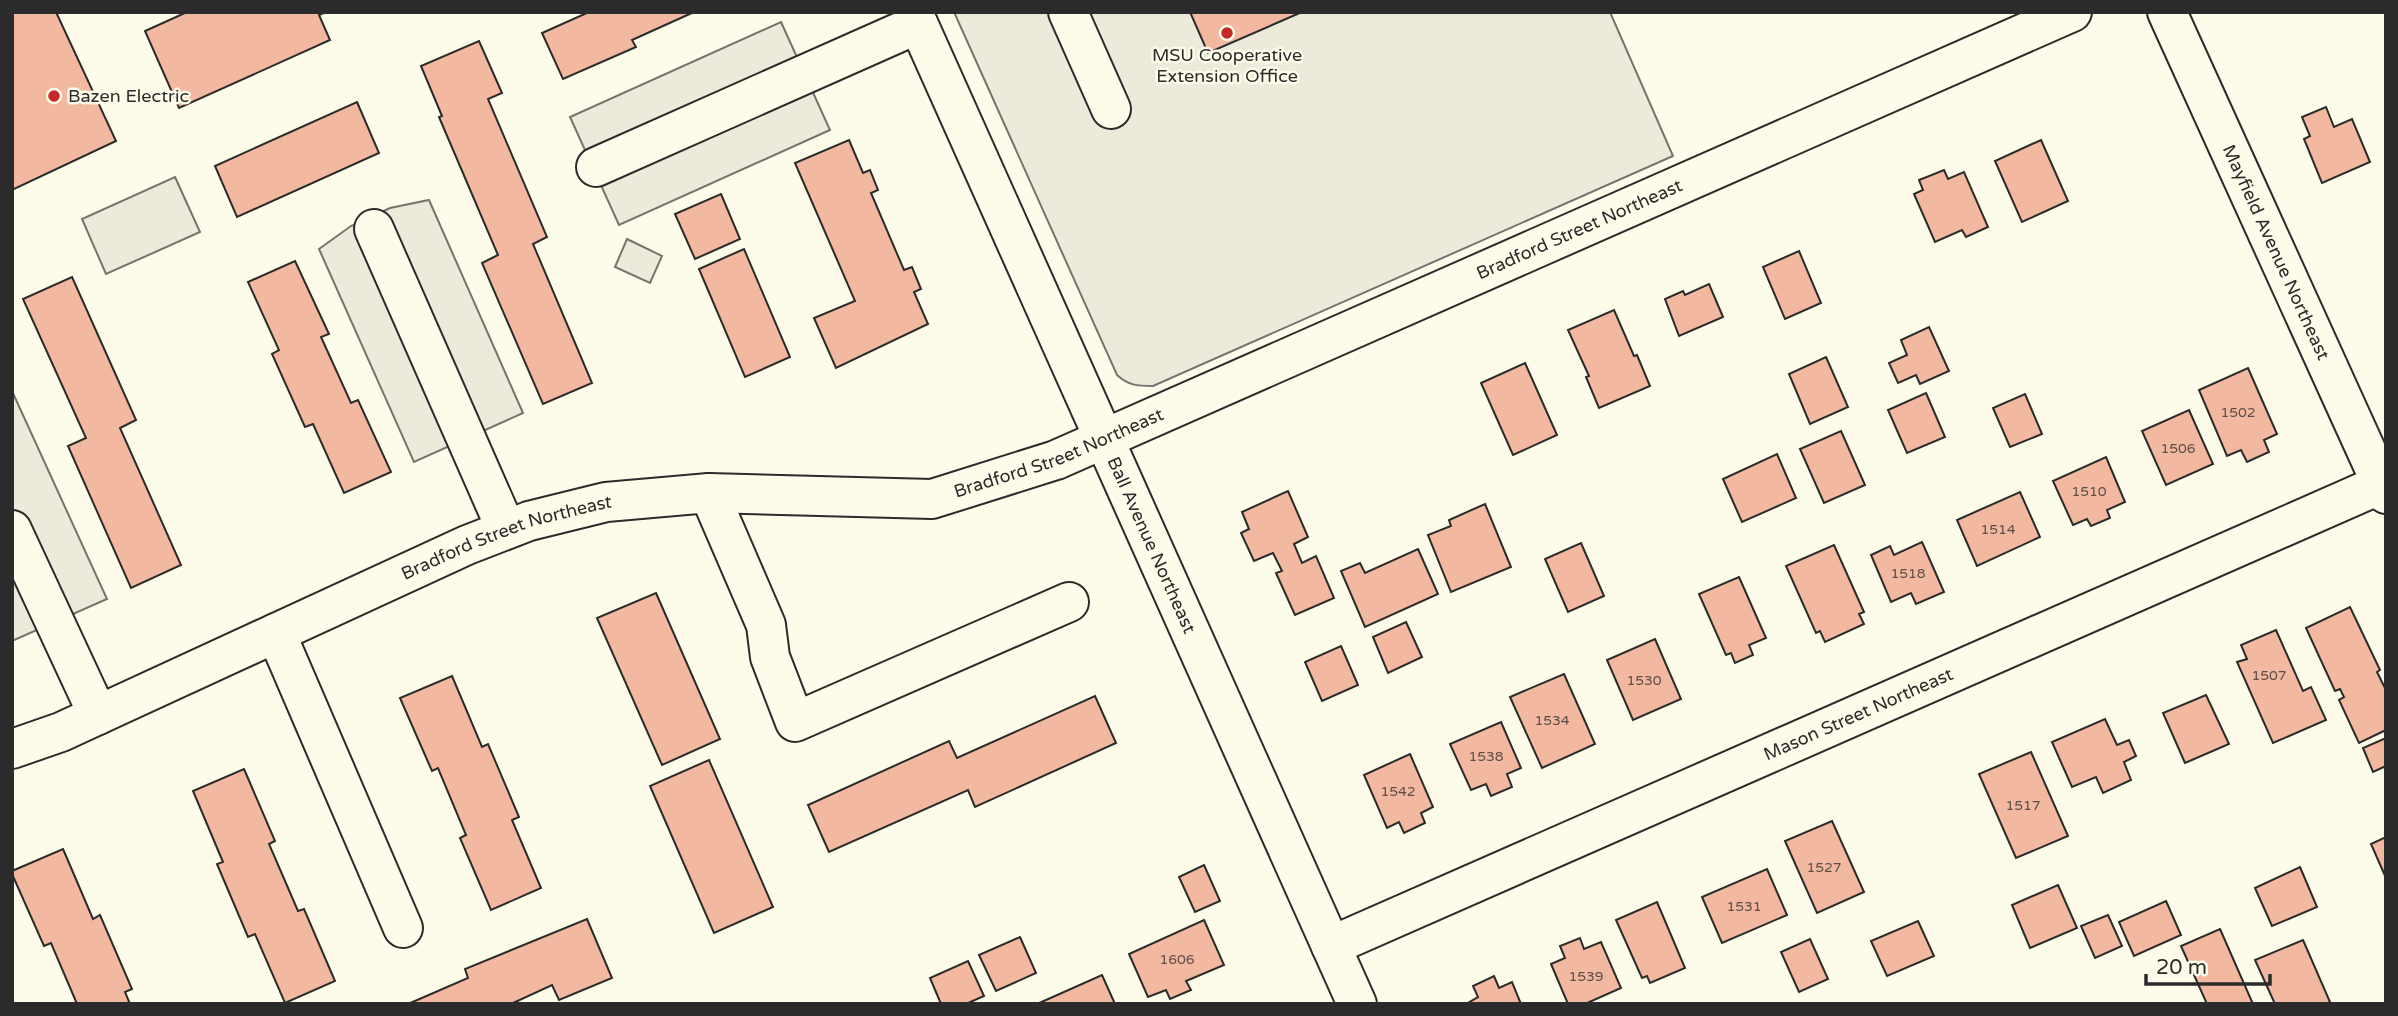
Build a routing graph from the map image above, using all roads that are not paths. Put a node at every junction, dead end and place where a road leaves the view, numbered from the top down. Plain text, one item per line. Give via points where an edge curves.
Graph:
1 (1068, 12) edge
2 (2072, 12) edge
3 (2167, 12) edge
4 (915, 18) edge
5 (1111, 109) dead end
6 (596, 167) dead end
7 (374, 229) dead end
8 (1105, 438) junction
9 (2384, 487) edge
10 (709, 493) junction
11 (506, 529) junction
12 (12, 530) edge
13 (1069, 602) dead end
14 (276, 633) junction
15 (98, 715) junction
16 (12, 749) edge
17 (403, 928) dead end
18 (1331, 946) junction
19 (1357, 1004) edge

1 - 5 street
2 - 8 street, Bradford Street Northeast
3 - 9 street, Mayfield Avenue Northeast
4 - 6 street
4 - 8 street, Ball Avenue Northeast
7 - 11 street
8 - 10 street, Bradford Street Northeast via 1056,460 932,499
8 - 18 street, Ball Avenue Northeast
9 - 18 street, Mason Street Northeast
10 - 11 street, Bradford Street Northeast via 606,502
10 - 13 street via 766,625 770,657 795,722
11 - 14 street, Bradford Street Northeast
12 - 15 street
14 - 15 street, Bradford Street Northeast
14 - 17 street
15 - 16 street, Bradford Street Northeast
18 - 19 street, Ball Avenue Northeast

